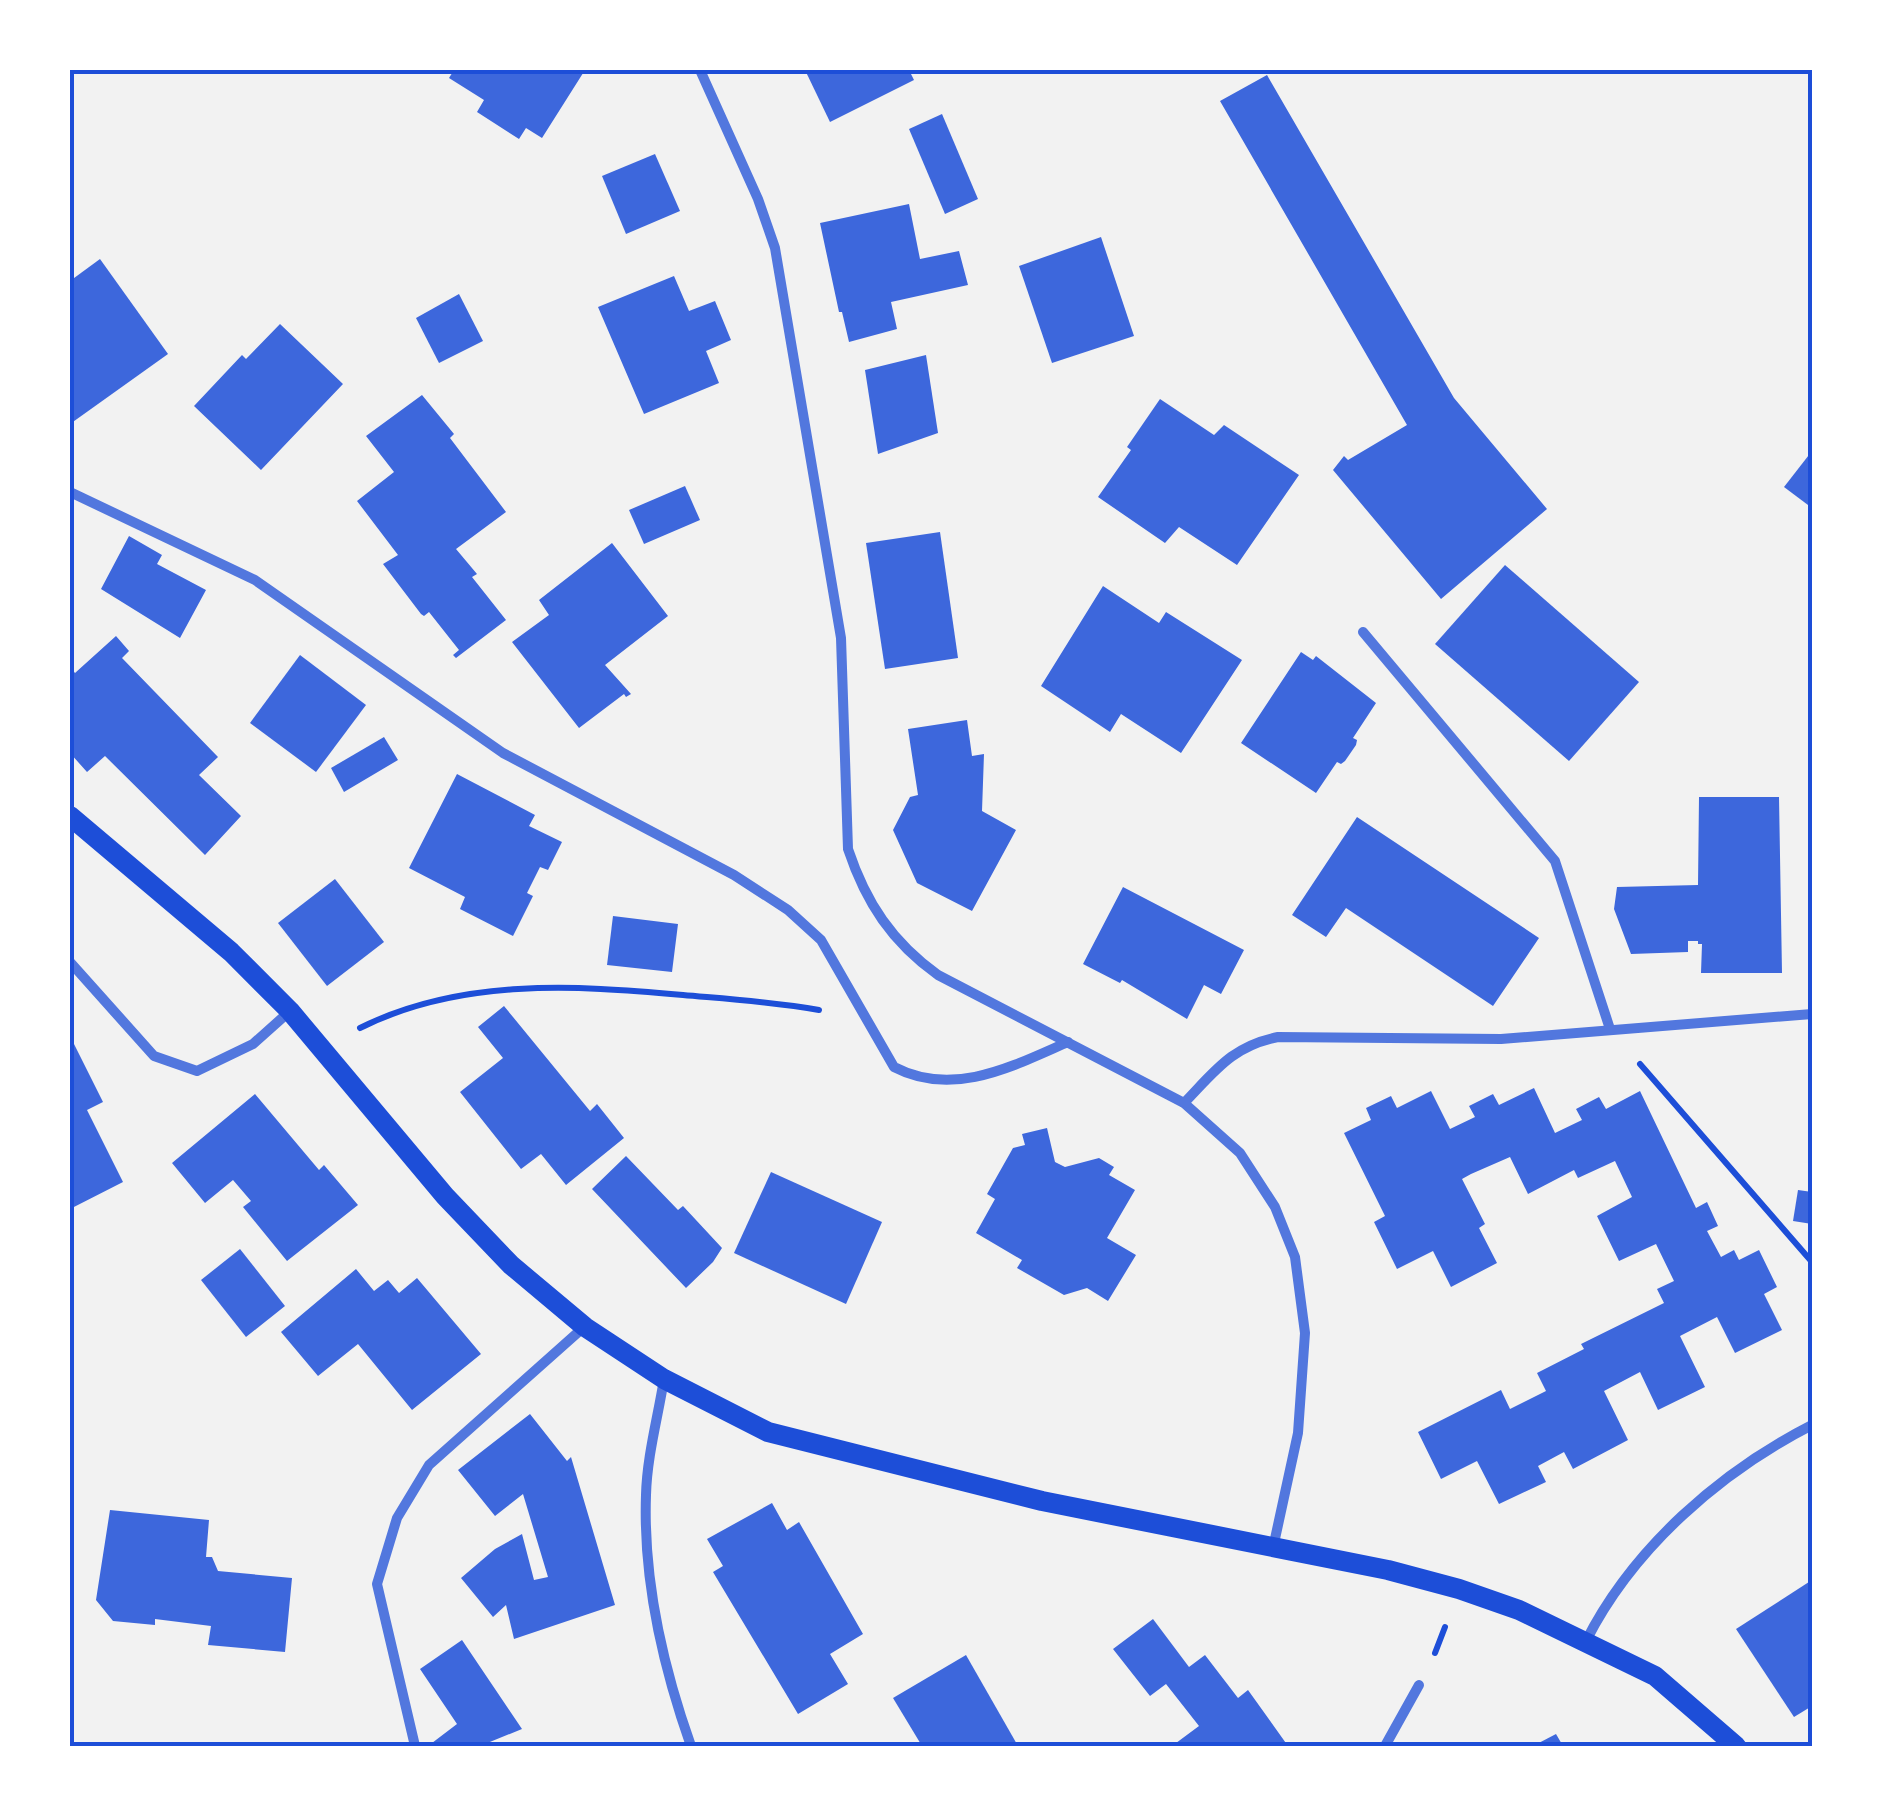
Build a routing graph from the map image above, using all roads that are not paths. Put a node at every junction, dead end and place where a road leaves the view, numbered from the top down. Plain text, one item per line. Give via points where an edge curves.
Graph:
1 (700, 70) edge
2 (70, 492) edge
3 (1363, 632) dead end
4 (70, 816) edge
5 (70, 962) edge
6 (290, 1010) junction
7 (1812, 1014) edge
8 (1610, 1028) junction
9 (1068, 1042) junction
10 (1184, 1103) junction
11 (585, 1327) junction
12 (664, 1379) junction
13 (1812, 1426) edge
14 (1272, 1549) junction
15 (1586, 1640) junction
16 (1419, 1685) dead end
17 (415, 1746) edge
18 (691, 1746) edge
19 (1385, 1746) edge
20 (1736, 1746) edge

1 - 9 street via 775,248 841,638 848,849 858,880 878,917 912,956
2 - 9 street via 255,580 503,753 734,874 788,910 820,940 894,1067 925,1078 985,1076
3 - 8 street via 1555,861
4 - 6 main road
5 - 6 street via 154,1056 198,1071 253,1044
6 - 11 main road via 444,1196
7 - 8 street
8 - 10 street via 1501,1039 1278,1037 1251,1042 1230,1056
9 - 10 street
10 - 14 street via 1240,1154 1275,1206 1295,1258 1305,1333 1298,1433
11 - 12 main road
11 - 17 street via 429,1465 396,1518 377,1584
12 - 14 main road via 768,1432 1042,1501
12 - 18 street via 646,1490 646,1542 656,1614
13 - 15 street via 1722,1482 1672,1526 1633,1568
14 - 15 main road via 1459,1588
15 - 20 main road via 1655,1676
16 - 19 street

